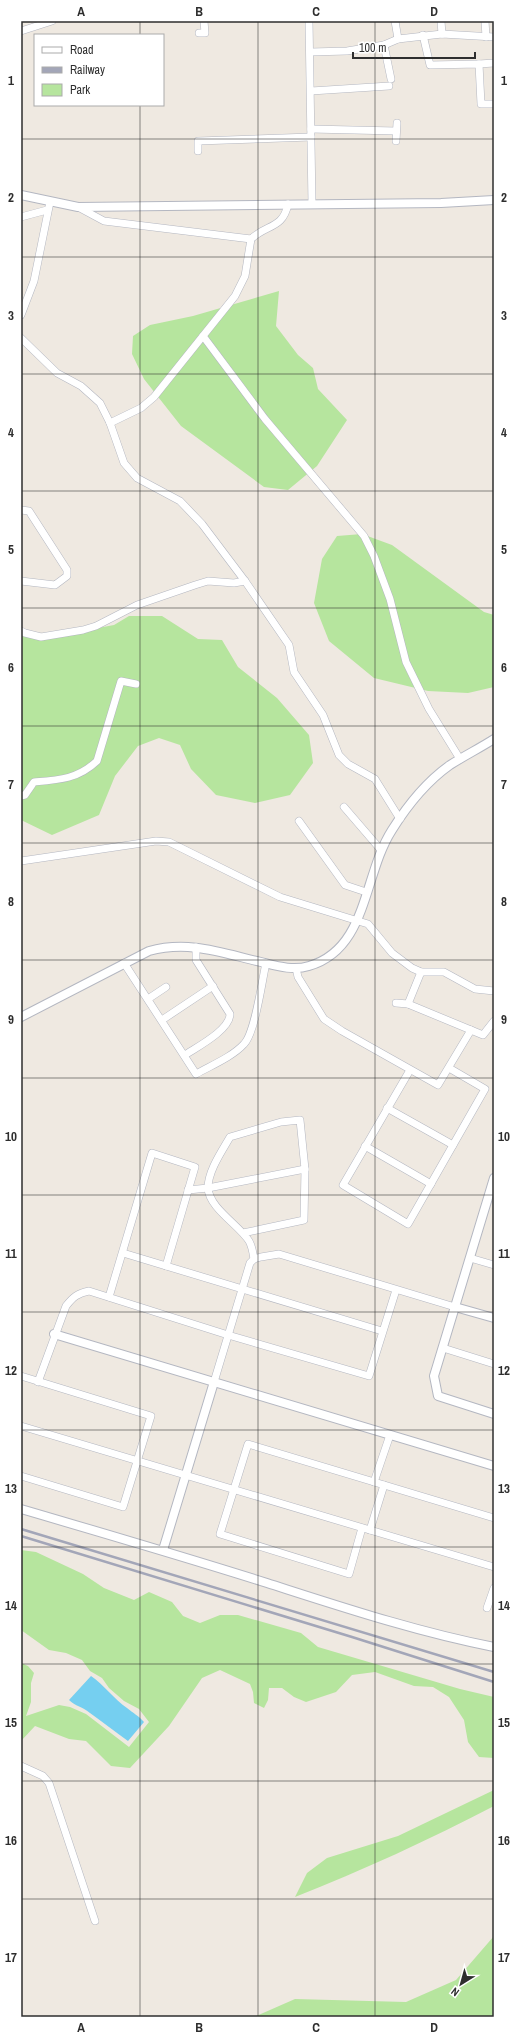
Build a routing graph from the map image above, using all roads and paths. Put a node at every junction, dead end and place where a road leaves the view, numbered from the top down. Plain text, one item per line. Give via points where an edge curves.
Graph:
1 (52, 21) edge
2 (204, 21) edge
3 (309, 21) edge
4 (395, 21) edge
5 (441, 21) edge
6 (485, 21) edge
7 (21, 31) edge
8 (199, 34) dead end
9 (442, 34) junction
10 (423, 35) junction
11 (486, 37) junction
12 (494, 37) edge
13 (398, 39) junction
14 (384, 44) junction
15 (311, 52) junction
16 (494, 63) edge
17 (479, 64) junction
18 (311, 91) junction
19 (494, 104) edge
20 (397, 123) dead end
21 (311, 129) junction
22 (396, 131) junction
23 (312, 137) junction
24 (396, 141) dead end
25 (198, 151) dead end
26 (21, 195) edge
27 (494, 200) edge
28 (288, 204) junction
29 (312, 204) junction
30 (48, 206) junction
31 (78, 207) junction
32 (21, 216) edge
33 (251, 239) junction
34 (21, 315) edge
35 (203, 336) junction
36 (21, 338) edge
37 (110, 423) junction
38 (21, 510) edge
39 (21, 581) edge
40 (245, 581) junction
41 (21, 630) edge
42 (136, 684) dead end
43 (494, 739) edge
44 (460, 759) junction
45 (21, 796) edge
46 (344, 807) dead end
47 (400, 819) junction
48 (299, 821) dead end
49 (381, 850) junction
50 (21, 861) edge
51 (366, 892) junction
52 (356, 921) junction
53 (196, 947) junction
54 (124, 963) junction
55 (266, 963) junction
56 (296, 968) junction
57 (421, 972) junction
58 (213, 986) junction
59 (166, 987) dead end
60 (494, 991) edge
61 (148, 999) junction
62 (396, 1003) dead end
63 (408, 1004) junction
64 (21, 1017) edge
65 (162, 1020) junction
66 (494, 1021) edge
67 (471, 1030) junction
68 (185, 1055) junction
69 (449, 1068) junction
70 (410, 1070) junction
71 (387, 1108) junction
72 (453, 1145) junction
73 (365, 1146) junction
74 (305, 1169) junction
75 (494, 1178) edge
76 (431, 1184) junction
77 (208, 1188) junction
78 (188, 1190) junction
79 (242, 1233) junction
80 (123, 1253) junction
81 (470, 1258) junction
82 (254, 1259) junction
83 (494, 1265) edge
84 (166, 1266) junction
85 (242, 1289) junction
86 (396, 1290) junction
87 (110, 1297) junction
88 (455, 1307) junction
89 (494, 1318) edge
90 (382, 1331) junction
91 (54, 1334) junction
92 (228, 1335) junction
93 (442, 1348) junction
94 (494, 1364) edge
95 (21, 1376) edge
96 (38, 1382) junction
97 (214, 1382) junction
98 (494, 1414) edge
99 (21, 1426) edge
100 (390, 1435) junction
101 (137, 1462) junction
102 (494, 1466) edge
103 (186, 1475) junction
104 (21, 1476) edge
105 (374, 1482) junction
106 (384, 1485) junction
107 (233, 1489) junction
108 (21, 1509) edge
109 (494, 1518) edge
110 (362, 1528) junction
111 (370, 1530) junction
112 (163, 1550) junction
113 (494, 1567) edge
114 (494, 1588) edge
115 (487, 1608) dead end
116 (494, 1647) edge
117 (21, 1766) edge
118 (95, 1921) dead end

1 - 7 street
2 - 8 street via 205,33
3 - 15 street
4 - 13 street
5 - 9 street
6 - 11 street
9 - 10 street
9 - 11 street
10 - 13 street
10 - 17 street via 430,65
11 - 12 street
13 - 14 street
14 - 15 street via 347,51
14 - 18 street via 390,82
15 - 18 street
16 - 17 street
17 - 19 street via 481,104
18 - 21 street
20 - 22 street
21 - 22 street
21 - 23 street
22 - 24 street
23 - 25 street via 198,141
23 - 29 street
26 - 30 street
27 - 29 street
28 - 29 street
28 - 31 street
28 - 33 street via 282,220
30 - 31 street
30 - 32 street
30 - 34 street via 34,281
31 - 33 street via 104,221
33 - 35 street via 248,267 242,285
35 - 37 street via 154,397 141,408
35 - 44 street via 265,419 364,536 390,599 406,662 428,709
36 - 37 street via 57,373 91,393 100,403
37 - 40 street via 124,463 130,471 147,484 171,495 188,509
38 - 39 street via 29,511 67,570 67,576 55,585
40 - 41 street via 208,581 137,605 83,630 42,637 25,634
40 - 47 street via 289,646 294,672 323,715 339,755 348,764 375,779
42 - 45 street via 121,681 97,761 89,769 72,778 34,782 25,795
43 - 44 street
44 - 47 street via 432,781
46 - 49 street
47 - 49 street
48 - 51 street via 345,885
49 - 51 street
50 - 52 street via 156,841 169,842 280,897
51 - 52 street
52 - 56 street via 348,939 330,956 315,965
52 - 57 street via 368,924 392,953
53 - 54 street via 166,946 149,950
53 - 55 street
53 - 58 street via 196,960
54 - 61 street
54 - 64 street
55 - 56 street
55 - 68 street via 251,1032 245,1043 196,1074
56 - 70 street via 298,977 324,1019
57 - 60 street via 444,972 475,988
57 - 63 street
58 - 65 street
58 - 68 street via 230,1014 230,1020 224,1029
59 - 61 street
61 - 65 street
62 - 63 street
63 - 67 street
65 - 68 street
66 - 67 street via 483,1035
67 - 69 street
69 - 70 street via 438,1085
69 - 72 street via 485,1089
70 - 71 street
71 - 72 street
71 - 73 street
72 - 76 street
73 - 76 street
73 - 76 street via 343,1185 408,1224
74 - 77 street
74 - 77 street via 300,1120 281,1122 230,1137 211,1174
74 - 79 street via 304,1220
75 - 81 street
77 - 78 street
77 - 79 street via 220,1211
78 - 80 street via 195,1167 152,1153
78 - 84 street
79 - 82 street via 250,1243
80 - 84 street
80 - 87 street
81 - 83 street
81 - 88 street
82 - 85 street via 250,1263
82 - 86 street via 279,1254
84 - 85 street
85 - 90 street
85 - 92 street
86 - 88 street
86 - 90 street
87 - 91 street via 89,1291 80,1292 66,1306
87 - 92 street
88 - 89 street
88 - 93 street
90 - 92 street via 369,1376
91 - 96 street
91 - 97 street
92 - 97 street
93 - 94 street
93 - 98 street via 434,1376 438,1396
95 - 96 street
96 - 101 street via 150,1416
97 - 100 street
97 - 103 street
99 - 101 street
100 - 102 street
100 - 105 street
101 - 103 street
101 - 104 street via 123,1507
103 - 107 street
103 - 112 street
105 - 106 street
105 - 107 street via 248,1444
106 - 109 street
106 - 111 street
107 - 110 street
107 - 110 street via 220,1534 349,1574
108 - 112 street
110 - 111 street
111 - 113 street
112 - 116 street via 404,1625
114 - 115 street
117 - 118 street via 43,1776 48,1783

